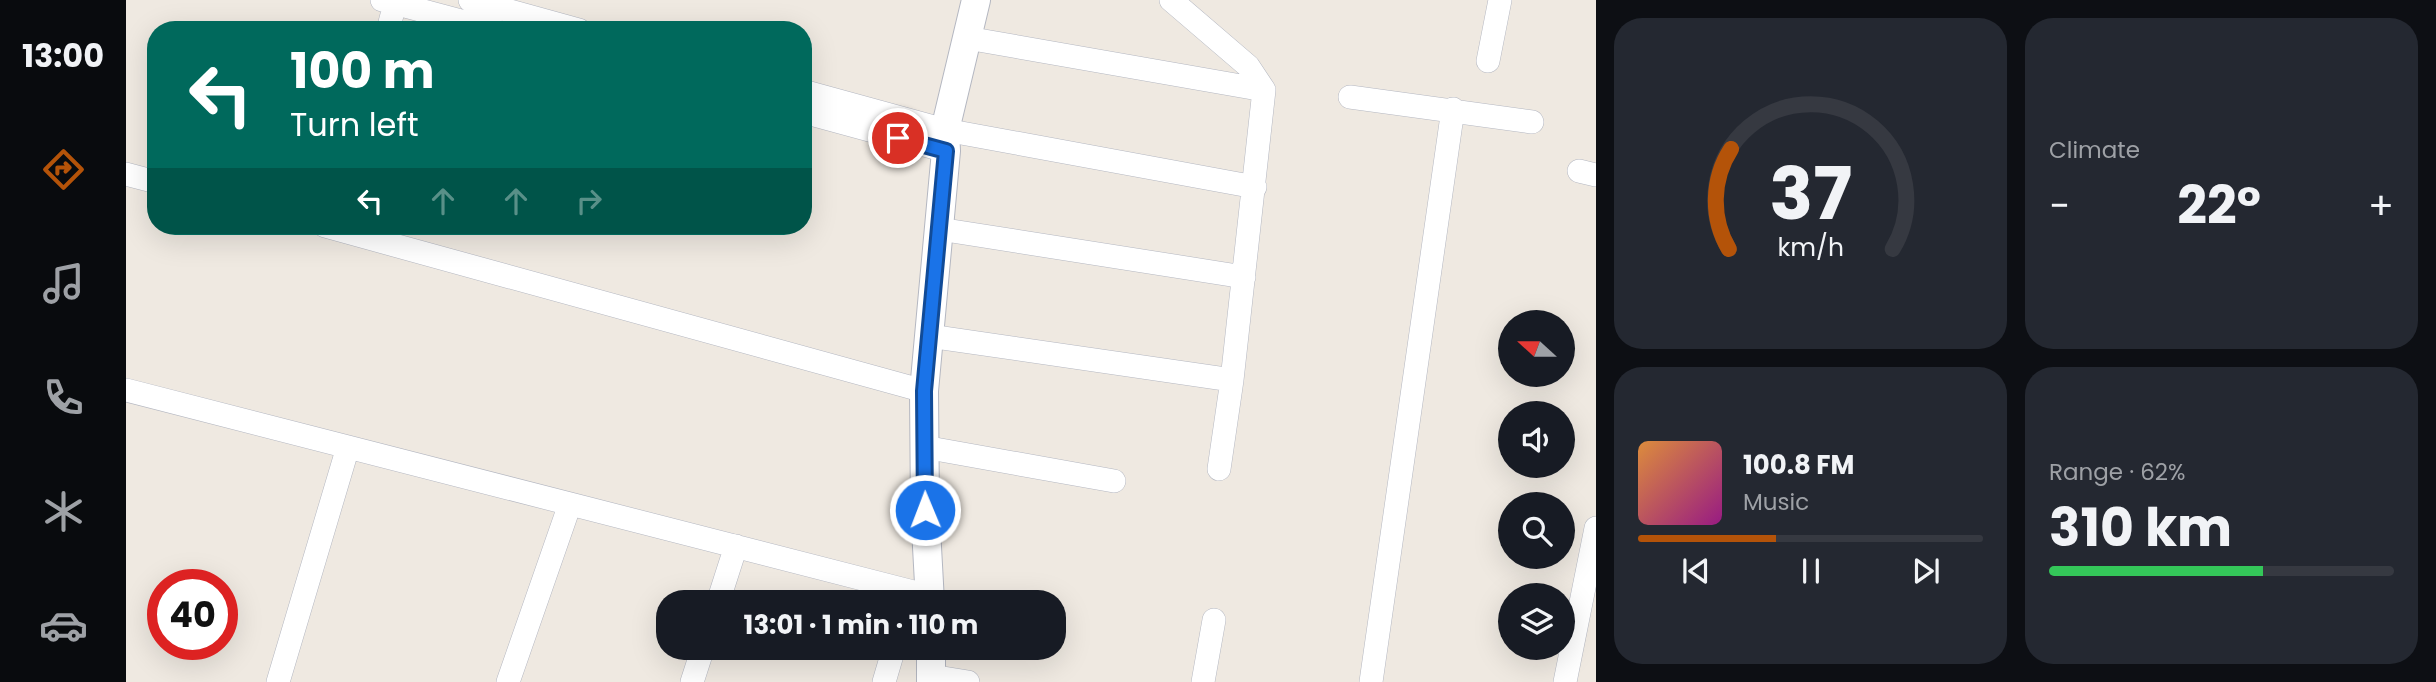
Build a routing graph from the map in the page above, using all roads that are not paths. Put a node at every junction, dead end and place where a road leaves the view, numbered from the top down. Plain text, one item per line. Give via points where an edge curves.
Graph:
1 (470, 0) edge
2 (976, 0) edge
3 (1171, 0) edge
4 (1500, 0) edge
5 (391, 1) edge
6 (389, 21) edge
7 (463, 21) edge
8 (546, 21) edge
9 (967, 38) junction
10 (1488, 61) dead end
11 (1264, 90) junction
12 (812, 95) edge
13 (1350, 97) dead end
14 (1453, 110) junction
15 (812, 115) edge
16 (1532, 122) dead end
17 (945, 141) junction
18 (126, 174) edge
19 (147, 180) edge
20 (1255, 187) junction
21 (939, 229) junction
22 (360, 235) edge
23 (1244, 276) junction
24 (929, 336) junction
25 (1232, 380) junction
26 (126, 390) edge
27 (924, 391) junction
28 (348, 447) junction
29 (924, 447) junction
30 (1219, 469) dead end
31 (1114, 481) dead end
32 (570, 504) junction
33 (1596, 528) edge
34 (736, 546) junction
35 (722, 590) edge
36 (891, 590) edge
37 (919, 590) edge
38 (1214, 620) dead end
39 (699, 660) edge
40 (890, 660) edge
41 (931, 660) edge
42 (931, 679) edge
43 (278, 682) edge
44 (508, 682) edge
45 (692, 682) edge
46 (884, 682) edge
47 (968, 682) edge
48 (1203, 682) edge
49 (1371, 682) edge
50 (1565, 682) edge

1 - 8 street
2 - 9 street
3 - 11 street via 1248,66
4 - 10 street
5 - 6 street
5 - 7 street
9 - 11 street
9 - 17 street
11 - 20 street
12 - 17 street
13 - 14 street
14 - 16 street
14 - 49 street
15 - 17 street
17 - 20 street
17 - 21 street
18 - 19 street
20 - 23 street
21 - 23 street
21 - 24 street
22 - 27 street
23 - 25 street
24 - 25 street
24 - 27 street
25 - 30 street
26 - 28 street
27 - 29 street
28 - 32 street
28 - 43 street
29 - 31 street
29 - 37 street
32 - 34 street
32 - 44 street
33 - 50 street
34 - 35 street
34 - 36 street
38 - 48 street
39 - 45 street
40 - 46 street
41 - 42 street
42 - 47 street

